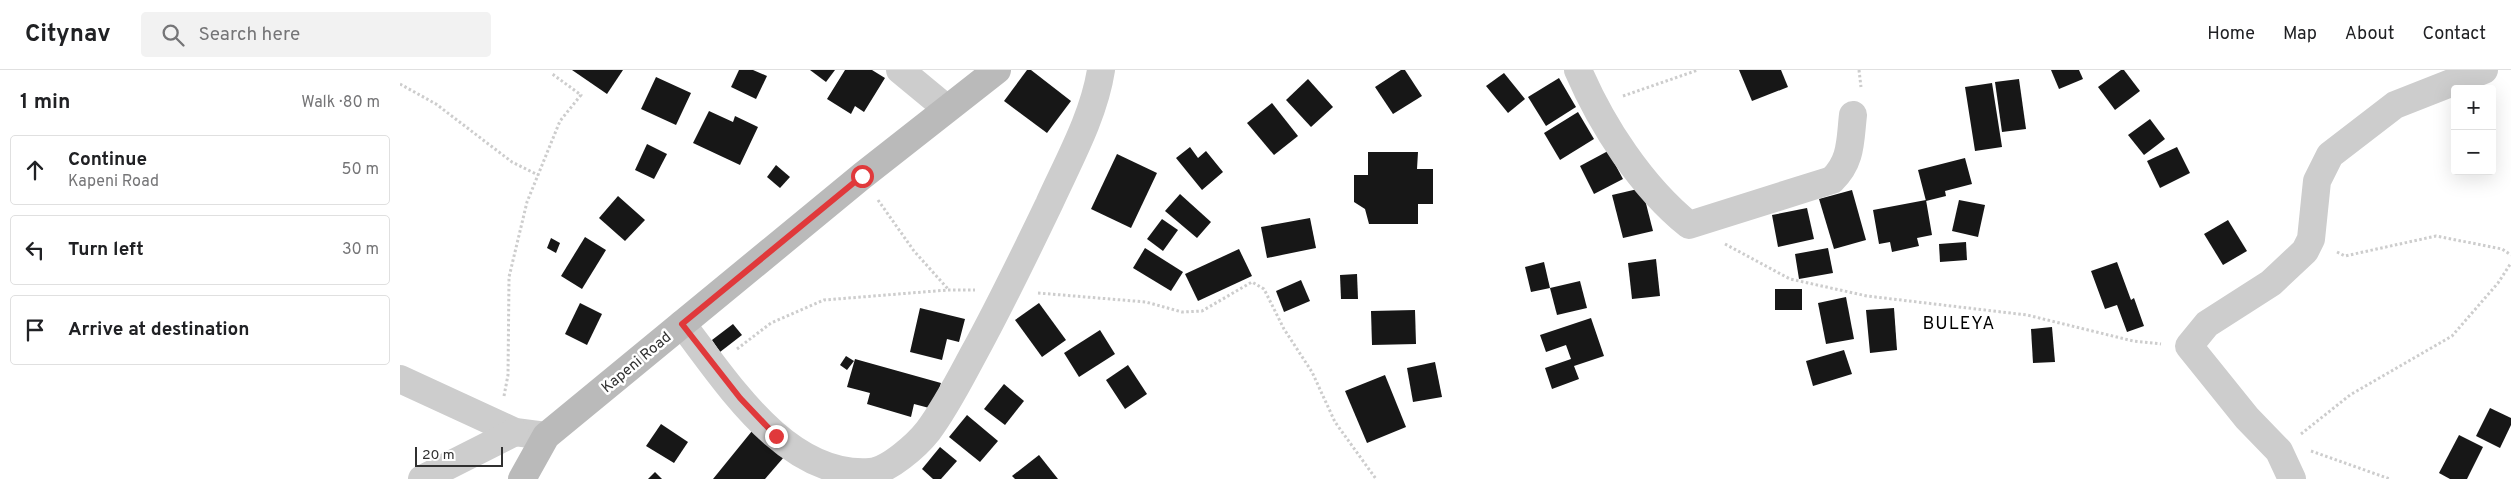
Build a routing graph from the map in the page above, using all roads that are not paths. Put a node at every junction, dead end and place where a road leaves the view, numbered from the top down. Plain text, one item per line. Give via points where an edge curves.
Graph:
1 (900, 70) edge
2 (997, 70) edge
3 (1100, 70) edge
4 (1578, 70) edge
5 (2484, 70) edge
6 (946, 108) junction
7 (1853, 115) dead end
8 (682, 324) junction
9 (400, 379) edge
10 (506, 428) junction
11 (546, 436) junction
12 (422, 479) edge
13 (522, 479) edge
14 (2292, 479) edge

1 - 6 street
2 - 6 main road, Kapeni Road
3 - 8 street via 1086,121 1008,290 961,378 927,432 895,462 873,472 846,471 816,462 776,436 740,398
4 - 7 street via 1593,106 1649,187 1689,224 1832,180 1843,170 1848,159
5 - 14 street via 2395,104 2330,155 2317,181 2310,239 2296,262 2272,283 2207,324 2189,346 2246,418 2279,451
6 - 8 main road, Kapeni Road
8 - 11 main road, Kapeni Road
9 - 10 street
10 - 11 street
10 - 12 street
11 - 13 main road, Kapeni Road

